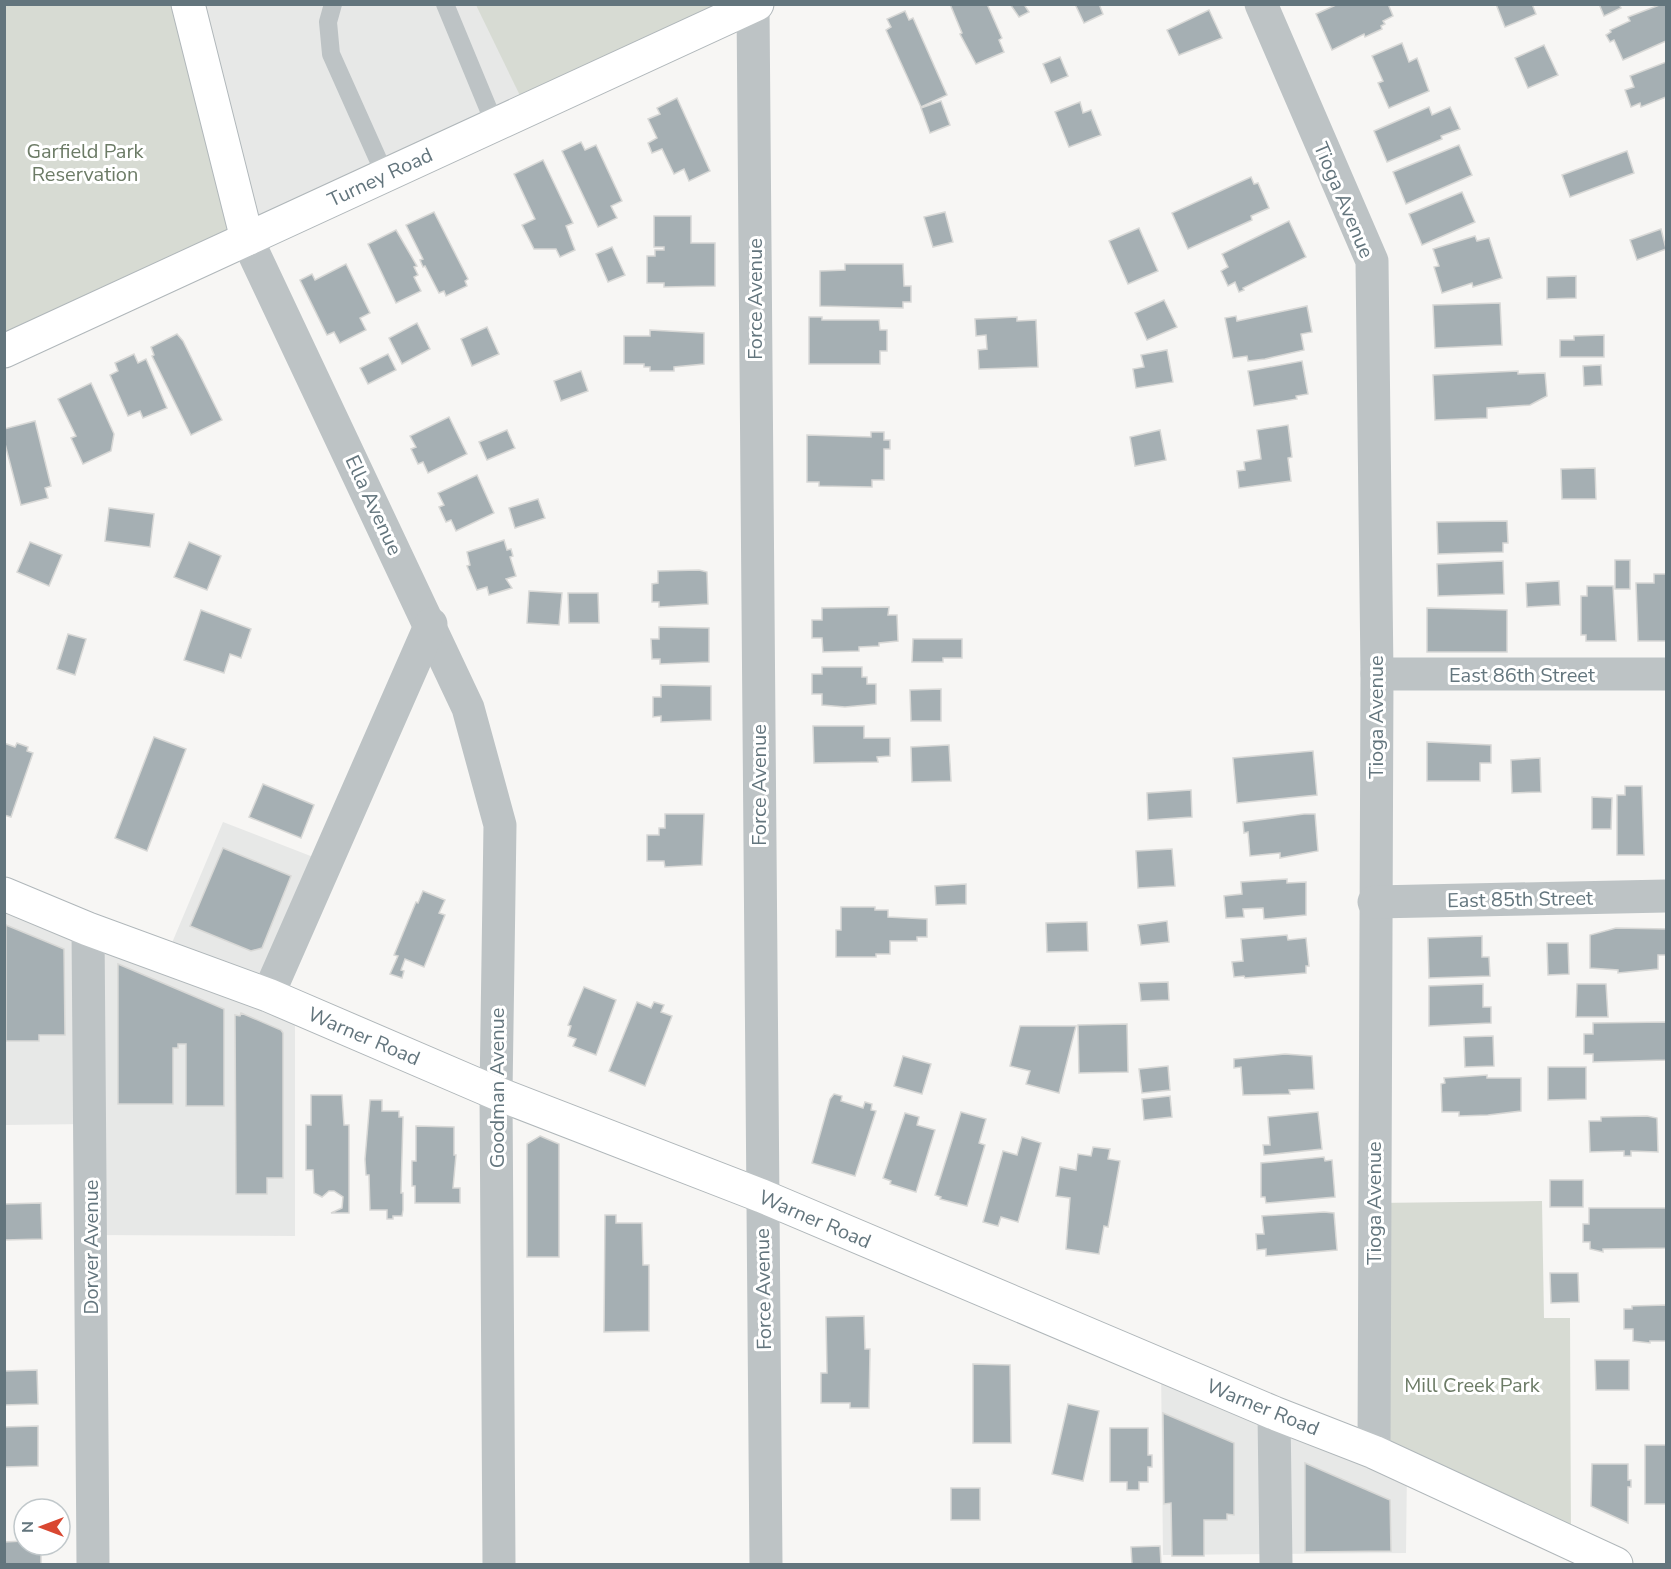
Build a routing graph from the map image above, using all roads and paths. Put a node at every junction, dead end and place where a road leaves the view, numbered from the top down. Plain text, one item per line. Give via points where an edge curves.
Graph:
1 (188, 4) edge
2 (333, 4) edge
3 (445, 4) edge
4 (1261, 4) edge
5 (755, 5) edge
6 (495, 124) junction
7 (385, 175) junction
8 (247, 239) junction
9 (4, 351) edge
10 (430, 624) junction
11 (1377, 674) junction
12 (1666, 674) edge
13 (4, 894) edge
14 (1666, 896) edge
15 (1374, 902) junction
16 (88, 929) junction
17 (268, 995) junction
18 (496, 1093) junction
19 (762, 1196) junction
20 (1274, 1413) junction
21 (1374, 1452) junction
22 (93, 1564) edge
23 (499, 1564) edge
24 (766, 1564) edge
25 (1276, 1564) edge
26 (1616, 1564) edge

1 - 8 main road, Ella Avenue
2 - 7 lane via 328,22 331,54
3 - 6 lane
4 - 11 street, Tioga Avenue via 1372,261
5 - 6 main road, Turney Road
5 - 19 street, Force Avenue
6 - 7 main road, Turney Road
7 - 8 main road, Turney Road
8 - 9 main road, Turney Road
8 - 10 street, Ella Avenue
10 - 17 street
10 - 18 street, Goodman Avenue via 468,708 500,825
11 - 12 street, East 86th Street
11 - 15 street, Tioga Avenue
13 - 16 main road, Warner Road
14 - 15 street, East 85th Street
15 - 21 street, Tioga Avenue
16 - 17 main road, Warner Road
16 - 22 street, Dorver Avenue
17 - 18 main road, Warner Road
18 - 19 main road, Warner Road
18 - 23 street, Goodman Avenue
19 - 20 main road, Warner Road
19 - 24 street, Force Avenue
20 - 21 main road, Warner Road
20 - 25 street
21 - 26 main road, Warner Road

